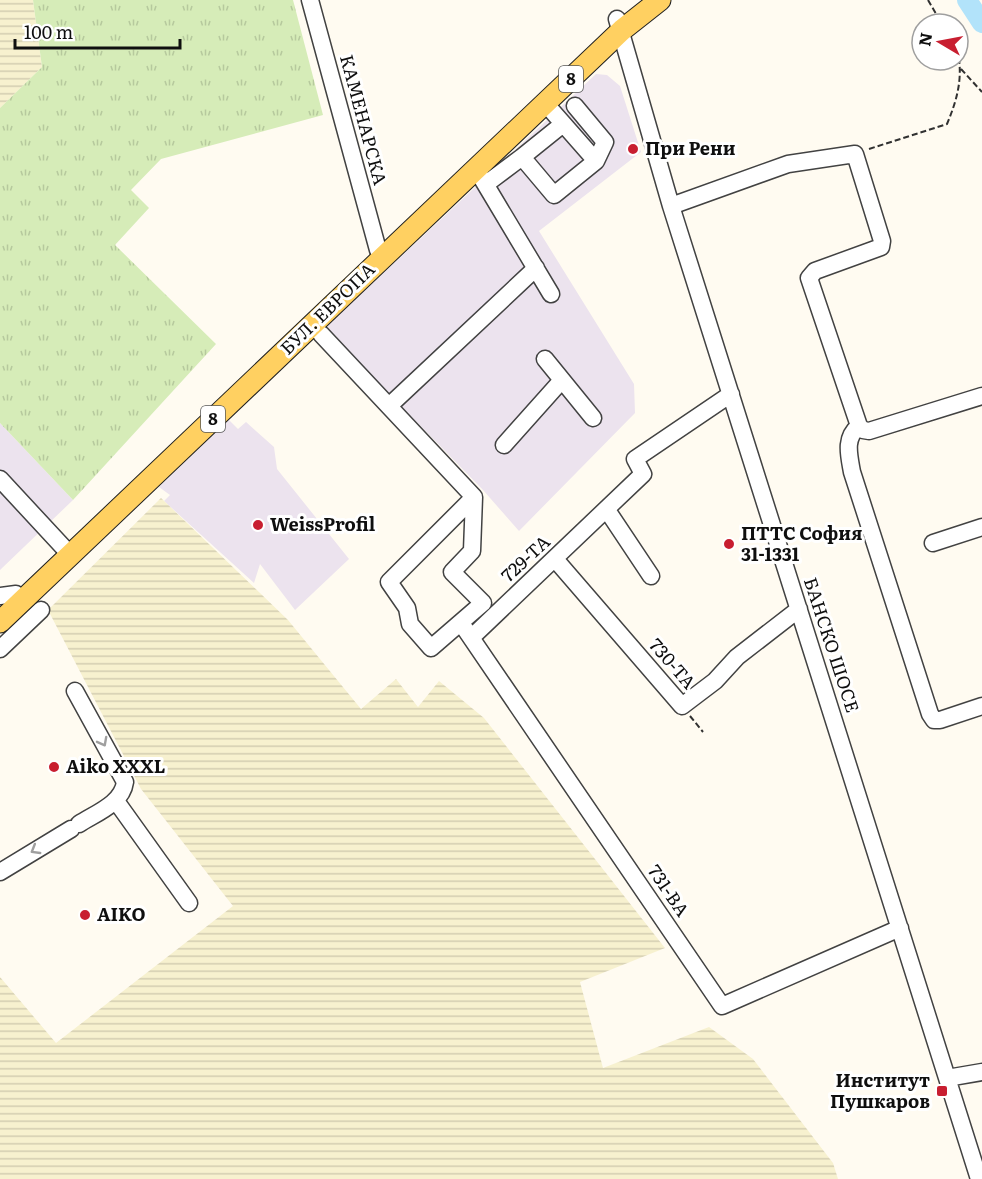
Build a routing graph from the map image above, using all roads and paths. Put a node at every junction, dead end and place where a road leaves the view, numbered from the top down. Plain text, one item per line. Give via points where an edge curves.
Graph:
1 (310, 0) edge
2 (638, 0) edge
3 (660, 0) edge
4 (620, 25) junction
5 (961, 72) edge
6 (964, 72) edge
7 (982, 92) edge
8 (545, 103) junction
9 (575, 106) dead end
10 (563, 124) junction
11 (855, 154) junction
12 (522, 157) junction
13 (596, 161) junction
14 (481, 176) junction
15 (671, 206) junction
16 (378, 250) junction
17 (536, 268) junction
18 (551, 294) dead end
19 (321, 334) dead end
20 (545, 359) dead end
21 (562, 380) junction
22 (731, 393) junction
23 (982, 396) edge
24 (389, 406) junction
25 (594, 418) dead end
26 (859, 426) junction
27 (504, 445) dead end
28 (0, 479) edge
29 (474, 497) junction
30 (607, 510) junction
31 (982, 528) edge
32 (933, 543) dead end
33 (64, 548) junction
34 (555, 559) junction
35 (651, 576) dead end
36 (44, 580) junction
37 (8, 595) edge
38 (483, 603) junction
39 (0, 609) edge
40 (799, 609) junction
41 (498, 613) junction
42 (0, 622) edge
43 (460, 622) junction
44 (472, 637) junction
45 (0, 649) edge
46 (75, 691) dead end
47 (682, 706) junction
48 (982, 706) edge
49 (703, 732) dead end
50 (116, 801) junction
51 (0, 872) edge
52 (189, 903) dead end
53 (900, 928) junction
54 (981, 1077) edge
55 (947, 1078) junction
56 (979, 1179) edge

1 - 16 street, КАМЕНАРСКА
2 - 4 main road, БУЛ. ЕВРОПА / 8
3 - 4 main road, БУЛ. ЕВРОПА / 8
4 - 8 main road, БУЛ. ЕВРОПА / 8
4 - 15 street, БАНСКО ШОСЕ
4 - 16 main road, БУЛ. ЕВРОПА / 8
5 - 11 path via 958,97 947,124
6 - 7 path
8 - 10 street
8 - 14 main road, БУЛ. ЕВРОПА / 8
9 - 13 street via 605,142
10 - 12 street
10 - 13 street
11 - 15 street via 788,164
11 - 26 street via 881,247 815,271 809,278
12 - 13 street via 554,195
12 - 14 street
14 - 17 street
14 - 36 main road, БУЛ. ЕВРОПА / 8
15 - 22 street, БАНСКО ШОСЕ
16 - 33 main road, БУЛ. ЕВРОПА / 8
17 - 18 street
17 - 24 street
19 - 24 street
20 - 21 street
21 - 25 street
21 - 27 street
22 - 30 street, 729-ТА via 635,459 643,474
22 - 40 street, БАНСКО ШОСЕ
23 - 26 street via 869,431
24 - 29 street
26 - 48 street via 853,430 848,447 852,472 930,714 934,720 940,720
28 - 33 street
29 - 38 street via 472,551 453,572
29 - 43 street via 389,582 407,608 410,624 431,648
30 - 34 street, 729-ТА
30 - 35 street
31 - 32 street
33 - 37 main road, БУЛ. ЕВРОПА / 8
34 - 41 street, 729-ТА
34 - 47 street, 730-ТА
36 - 42 main road, БУЛ. ЕВРОПА / 8
36 - 45 street via 40,618
37 - 39 main road, БУЛ. ЕВРОПА / 8
38 - 41 street
38 - 43 street
40 - 47 street, 730-ТА
40 - 53 street, БАНСКО ШОСЕ
41 - 44 street, 729-ТА
43 - 44 street
44 - 53 street, 731-ВА via 722,1006
46 -> 50 street via 125,782 124,793
47 - 49 path
50 -> 51 street
50 - 52 street
53 - 55 street, БАНСКО ШОСЕ
54 - 55 street
55 - 56 street, БАНСКО ШОСЕ

